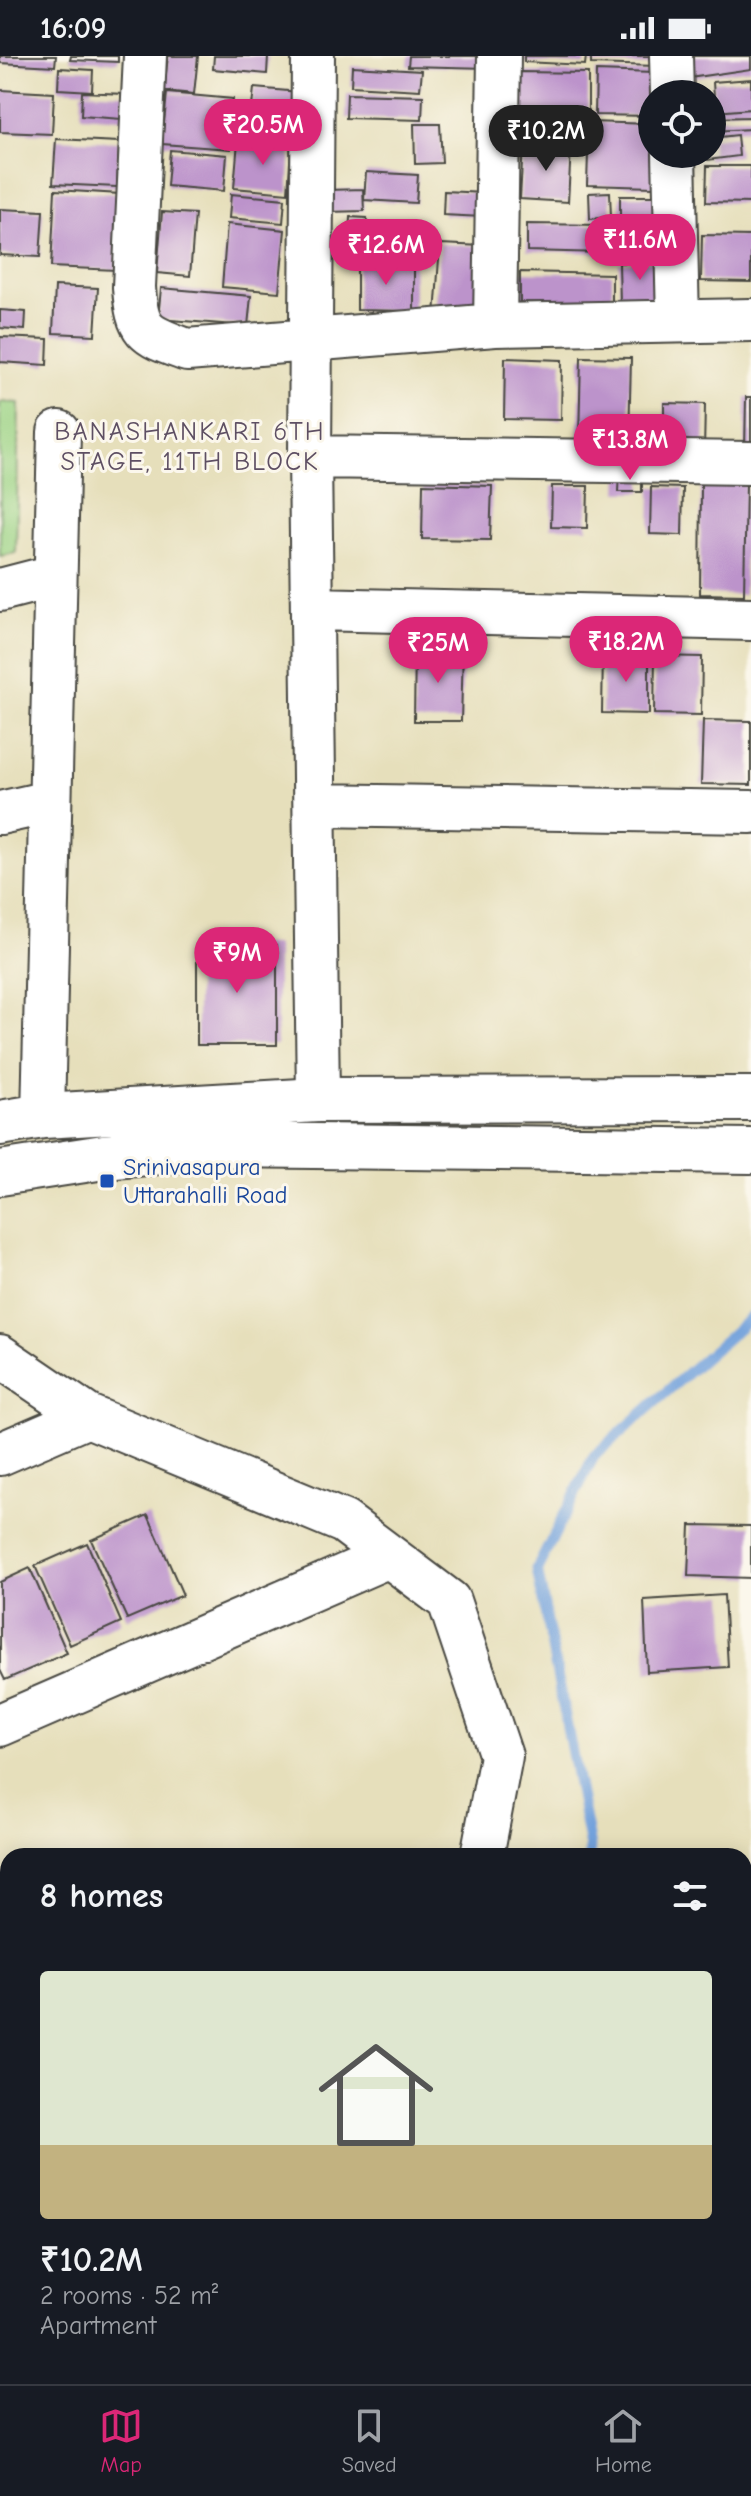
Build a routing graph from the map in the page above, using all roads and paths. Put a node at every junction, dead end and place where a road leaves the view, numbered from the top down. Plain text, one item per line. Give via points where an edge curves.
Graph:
1 (145, 56) edge
2 (313, 56) edge
3 (499, 56) edge
4 (671, 56) edge
5 (672, 80) edge
6 (674, 168) edge
7 (751, 320) edge
8 (678, 321) junction
9 (495, 325) junction
10 (310, 341) junction
11 (59, 432) dead end
12 (310, 457) junction
13 (751, 463) edge
14 (54, 576) junction
15 (0, 590) edge
16 (312, 609) junction
17 (751, 619) edge
18 (49, 802) junction
19 (315, 805) junction
20 (751, 812) edge
21 (0, 813) edge
22 (751, 1099) edge
23 (318, 1100) junction
24 (43, 1116) junction
25 (0, 1123) edge
26 (751, 1151) edge
27 (0, 1173) edge
28 (0, 1356) edge
29 (88, 1416) junction
30 (0, 1454) edge
31 (389, 1556) junction
32 (0, 1725) edge
33 (484, 1848) edge

1 - 10 street via 136,318 153,338 187,350
2 - 10 street
3 - 9 street
4 - 5 street
6 - 8 street
7 - 8 street
8 - 9 street
9 - 10 street
10 - 12 street
11 - 14 street
12 - 13 street
12 - 16 street
14 - 15 street
14 - 18 street
16 - 17 street
16 - 19 street
18 - 21 street
18 - 24 street
19 - 20 street
19 - 23 street
22 - 23 main road
23 - 24 main road
24 - 25 main road
26 - 27 main road via 230,1145
28 - 29 street
29 - 30 street
29 - 31 street via 344,1522
31 - 32 street
31 - 33 street via 449,1601 501,1756

